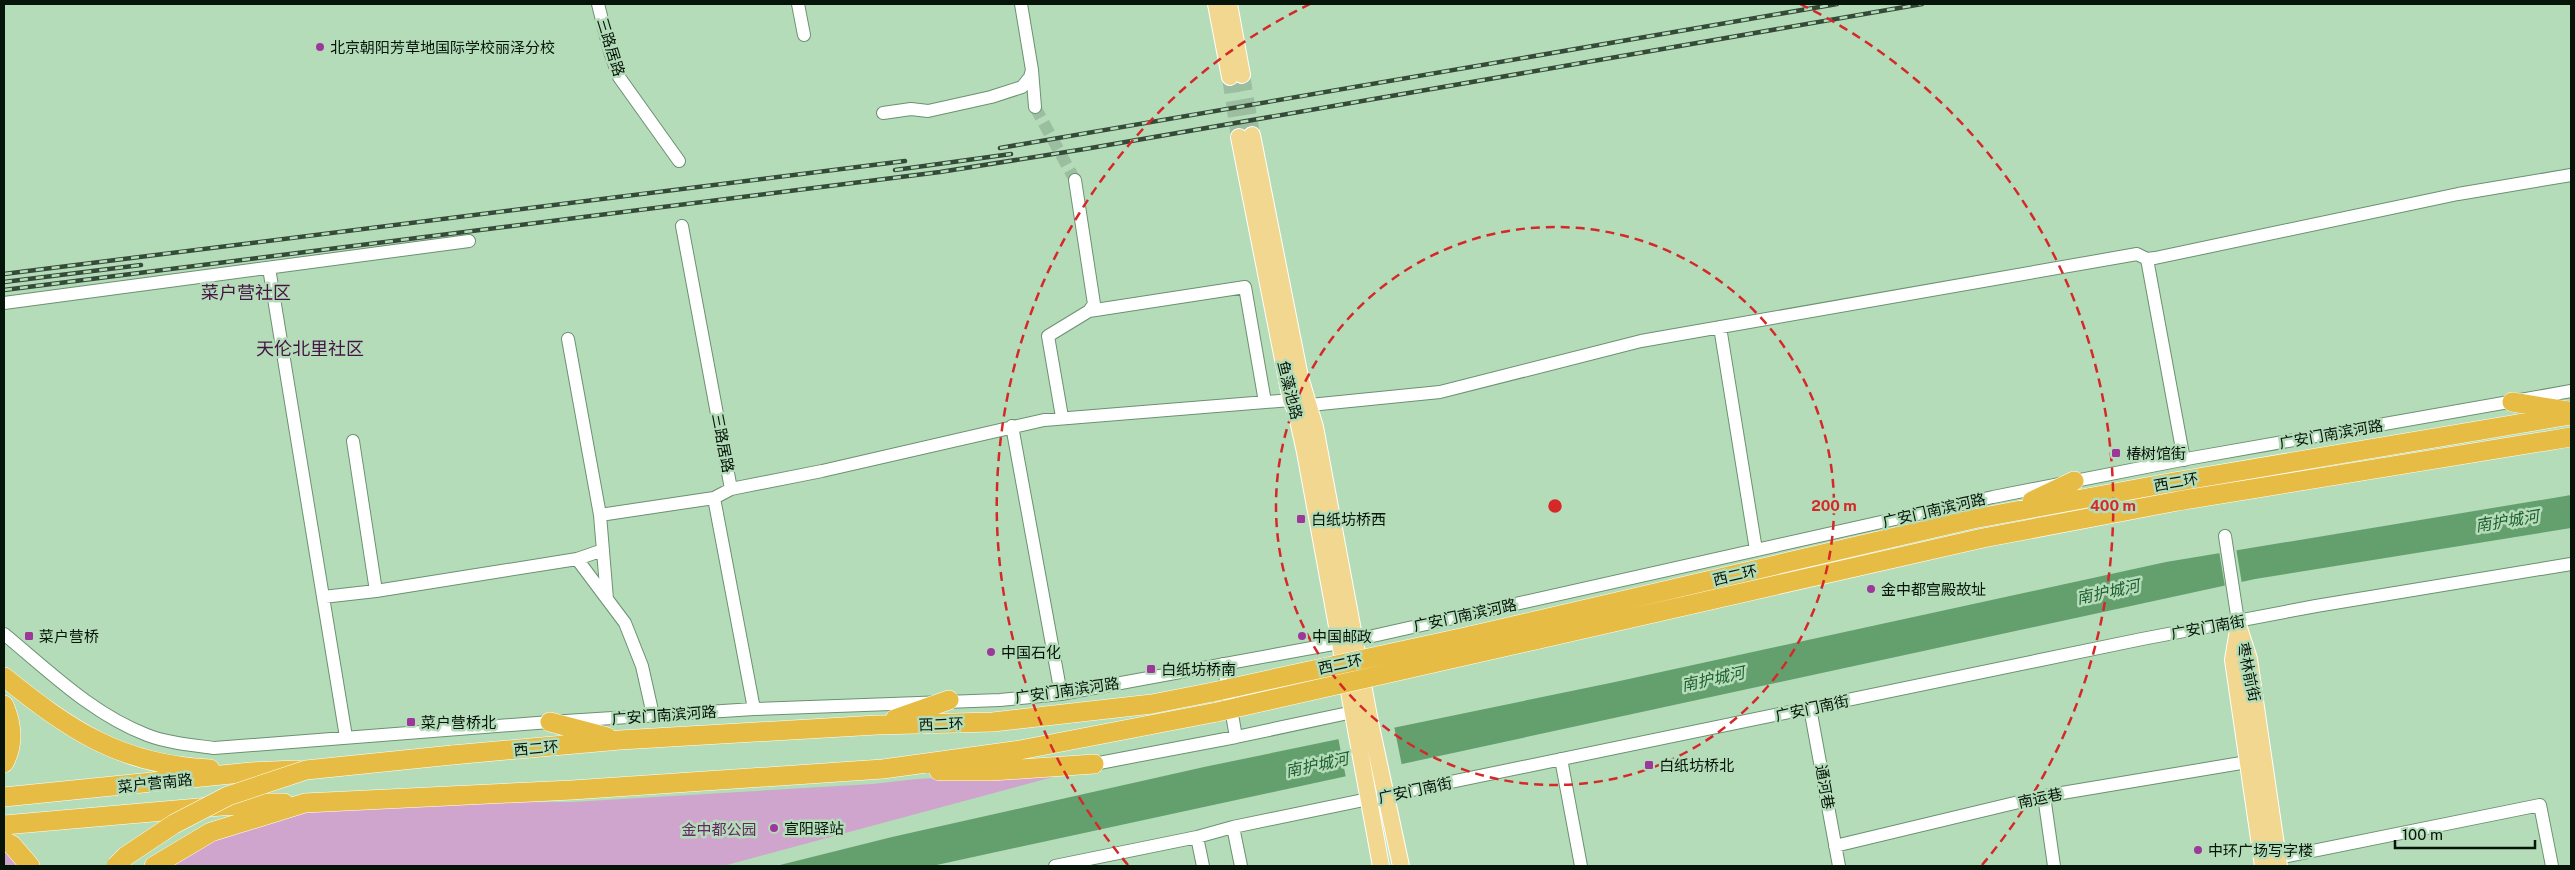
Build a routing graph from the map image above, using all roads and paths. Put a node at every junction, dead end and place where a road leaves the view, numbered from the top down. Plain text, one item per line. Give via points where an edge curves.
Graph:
1 (598, 4) edge
2 (798, 4) edge
3 (1022, 4) edge
4 (1216, 4) edge
5 (1229, 4) edge
6 (804, 35) dead end
7 (1032, 70) junction
8 (1035, 107) tunnel mouth
9 (883, 112) dead end
10 (678, 161) dead end
11 (2571, 175) edge
12 (1075, 180) tunnel mouth
13 (682, 226) dead end
14 (469, 241) dead end
15 (2151, 259) junction
16 (269, 268) junction
17 (4, 303) edge
18 (1088, 311) junction
19 (1720, 327) junction
20 (568, 339) dead end
21 (2571, 391) edge
22 (1290, 400) junction
23 (1265, 402) junction
24 (2512, 402) junction
25 (1310, 405) junction
26 (2571, 413) edge
27 (1062, 417) junction
28 (1012, 426) junction
29 (2571, 437) edge
30 (353, 441) dead end
31 (2188, 459) junction
32 (2074, 481) junction
33 (731, 489) junction
34 (714, 498) junction
35 (2009, 513) junction
36 (600, 515) junction
37 (2225, 536) dead end
38 (603, 550) junction
39 (1756, 550) junction
40 (577, 559) junction
41 (2571, 564) edge
42 (2571, 572) edge
43 (376, 591) junction
44 (323, 597) junction
45 (607, 599) junction
46 (2238, 624) junction
47 (4, 634) edge
48 (1347, 641) junction
49 (1471, 645) junction
50 (1223, 664) junction
51 (4, 677) edge
52 (1061, 694) junction
53 (949, 700) junction
54 (4, 705) edge
55 (754, 709) junction
56 (1811, 711) junction
57 (653, 715) junction
58 (1359, 720) junction
59 (550, 722) junction
60 (878, 726) junction
61 (346, 737) junction
62 (1236, 738) junction
63 (620, 740) junction
64 (6, 760) edge
65 (2247, 762) junction
66 (1562, 763) junction
67 (1094, 764) joint
68 (883, 769) junction
69 (306, 770) junction
70 (251, 772) junction
71 (1386, 794) junction
72 (2044, 796) junction
73 (4, 797) edge
74 (1368, 797) junction
75 (305, 803) junction
76 (4, 825) edge
77 (1234, 831) junction
78 (1198, 840) junction
79 (4, 841) edge
80 (1835, 846) junction
81 (2273, 864) edge
82 (30, 866) edge
83 (116, 866) edge
84 (154, 866) edge
85 (1060, 866) edge
86 (1088, 866) edge
87 (1203, 866) edge
88 (1240, 866) edge
89 (1381, 866) edge
90 (1401, 866) edge
91 (1581, 866) edge
92 (1839, 866) edge
93 (2054, 866) edge
94 (2552, 866) edge

1 - 10 street, 三路居路 via 619,77
2 - 6 street
3 - 7 street
4 - 5 main road via 1236,76
7 - 8 street
7 - 9 street via 1022,87 991,97 928,111
11 - 15 street via 2458,194
12 - 18 street via 1094,304
13 - 33 street, 三路居路
14 - 16 street
15 - 19 street via 2137,254
15 - 31 street
16 - 17 street
16 - 44 street
18 - 23 street via 1244,287
18 - 27 street via 1048,336
19 - 25 street via 1641,341 1440,392
19 - 39 street
20 - 36 street
21 - 24 street, 广安门南滨河路
22 - 23 street
22 - 25 main road, 鱼藻池路 via 1246,136 1300,377
22 - 48 main road, 鱼藻池路 via 1296,411
23 - 27 street
24 - 26 highway
24 - 31 street, 广安门南滨河路
25 - 48 main road, 鱼藻池路
26 - 35 highway, 西二环
27 - 28 street
28 - 33 street
28 - 52 street
29 - 49 highway, 西二环 via 2178,500
30 - 43 street
31 - 32 street, 广安门南滨河路
32 - 35 highway
32 - 39 street, 广安门南滨河路 via 1993,496
33 - 34 street, 三路居路
34 - 36 street, 三路居路
34 - 55 street
35 - 49 highway, 西二环
36 - 38 street
37 - 46 street
38 - 40 street
38 - 45 street
39 - 48 street, 广安门南滨河路
40 - 43 street
40 - 45 street
41 - 46 street, 广安门南街 via 2316,606
42 - 46 street, 广安门南街
43 - 44 street
44 - 61 street
45 - 57 street via 625,623 639,657
46 - 56 street, 广安门南街
46 - 65 main road, 枣林前街 via 2233,660
46 - 81 main road, 枣林前街 via 2249,659
47 - 61 street, 广安门南滨河路 via 88,704 147,735 214,748
48 - 50 street, 广安门南滨河路
48 - 58 main road
49 - 60 highway, 西二环, bridge via 1152,704 993,722
49 - 68 highway, 西二环, bridge via 1217,712 1020,750
50 - 52 street, 广安门南滨河路
50 - 62 street
51 - 70 highway via 50,714 119,752 161,764
52 - 53 street, 广安门南滨河路 via 1000,700
53 - 55 street, 广安门南滨河路
53 - 60 highway
54 - 64 highway via 10,718 11,738
55 - 57 street, 广安门南滨河路
56 - 66 street, 广安门南街
56 - 80 street, 通河巷
57 - 59 street, 广安门南滨河路
58 - 62 street
58 - 71 main road
58 - 74 main road
59 - 61 street, 广安门南滨河路
59 - 63 highway
60 - 63 highway, 西二环
62 - 67 street
63 - 69 highway, 西二环, bridge
65 - 72 street, 南运巷
65 - 81 main road, 枣林前街
66 - 71 street, 广安门南街
66 - 91 street
67 - 68 highway via 992,771
68 - 75 highway, 西二环 via 572,790
69 - 70 highway, 菜户营南路, bridge
69 - 83 highway, 西二环, bridge via 228,796 182,820
70 - 73 highway, 菜户营南路
71 - 74 street, 广安门南街
71 - 90 main road
72 - 80 street, 南运巷
72 - 93 street
74 - 77 street, 广安门南街
74 - 89 main road
75 - 76 highway, 菜户营南路 via 256,803
75 - 84 highway, 西二环 via 211,832
77 - 78 street, 广安门南街
77 - 88 street
78 - 85 street, 广安门南街
78 - 86 street, 广安门南街
78 - 87 street
79 - 82 highway
80 - 92 street, 通河巷
81 - 94 street via 2540,805

